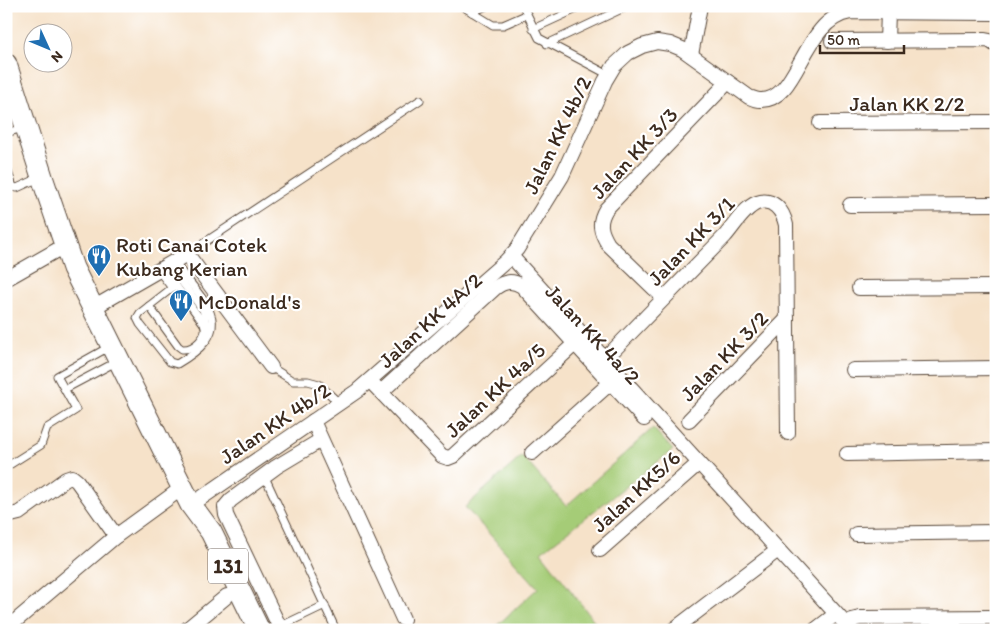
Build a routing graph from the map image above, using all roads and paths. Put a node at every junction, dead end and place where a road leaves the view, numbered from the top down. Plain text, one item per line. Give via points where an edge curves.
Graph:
1 (462, 6) edge
2 (486, 6) edge
3 (522, 6) edge
4 (583, 6) edge
5 (628, 6) edge
6 (700, 6) edge
7 (917, 9) edge
8 (472, 12) junction
9 (888, 12) junction
10 (996, 13) edge
11 (526, 15) junction
12 (533, 29) junction
13 (832, 41) dead end
14 (888, 41) junction
15 (547, 44) junction
16 (995, 44) edge
17 (691, 55) junction
18 (6, 64) edge
19 (609, 75) junction
20 (728, 82) junction
21 (420, 100) dead end
22 (996, 122) edge
23 (820, 124) dead end
24 (16, 130) edge
25 (6, 166) edge
26 (42, 177) junction
27 (996, 204) edge
28 (850, 205) dead end
29 (64, 246) junction
30 (187, 254) junction
31 (508, 258) junction
32 (166, 266) junction
33 (6, 279) edge
34 (508, 281) junction
35 (179, 283) junction
36 (996, 287) edge
37 (859, 288) dead end
38 (664, 298) junction
39 (149, 306) junction
40 (93, 308) junction
41 (787, 319) junction
42 (579, 340) junction
43 (115, 353) junction
44 (605, 359) junction
45 (271, 367) joint
46 (996, 368) edge
47 (853, 370) dead end
48 (615, 379) junction
49 (370, 381) junction
50 (65, 389) junction
51 (381, 392) junction
52 (339, 403) junction
53 (644, 419) dead end
54 (689, 420) dead end
55 (313, 422) junction
56 (788, 433) dead end
57 (321, 440) junction
58 (996, 451) edge
59 (532, 453) dead end
60 (847, 454) dead end
61 (699, 462) junction
62 (6, 467) edge
63 (264, 475) junction
64 (186, 497) junction
65 (6, 513) edge
66 (996, 532) edge
67 (856, 534) dead end
68 (116, 536) junction
69 (600, 550) dead end
70 (778, 550) junction
71 (227, 596) junction
72 (324, 605) junction
73 (836, 614) junction
74 (996, 617) edge
75 (406, 624) edge
76 (849, 627) edge
77 (6, 629) edge
78 (273, 629) edge
79 (186, 630) edge
80 (244, 630) edge
81 (336, 630) edge
82 (673, 630) edge
83 (815, 630) edge

1 - 8 lane
2 - 8 lane
3 - 11 lane
4 - 12 lane
5 - 15 lane
6 - 17 street
7 - 9 street, Jalan KK 4b/2
7 - 10 street, Jalan KK 4b/2
8 - 11 lane via 498,26
9 - 14 street
9 - 20 street, Jalan KK 4b/2 via 850,12 832,18 817,32 787,85 770,99 749,97
11 - 12 lane
12 - 15 lane
13 - 14 street
14 - 16 street via 985,40
15 - 19 lane
17 - 19 street, Jalan KK 4b/2 via 670,44 656,42 628,53
17 - 20 street, Jalan KK 4b/2
18 - 24 main road, 131
19 - 31 street, Jalan KK 4b/2 via 562,176
20 - 38 street, Jalan KK 3/3 via 601,218 600,226 608,244
21 - 30 lane
22 - 23 street, Jalan KK 2/2
24 - 26 main road, 131
25 - 26 lane via 16,188
26 - 29 main road, 131
27 - 28 street
29 - 33 street
29 - 40 main road, 131
30 - 32 street
30 - 45 street
31 - 34 street
31 - 42 street
31 - 49 street, Jalan KK 4b/2
32 - 35 lane
32 - 35 lane
32 - 40 street
34 - 42 street, Jalan KK 4a/2 via 522,286
34 - 51 street, Jalan KK 4A/2 via 495,288
35 - 39 lane
35 - 39 lane via 206,332 191,347 182,349 178,346
35 - 39 lane via 209,309 213,329 206,341 176,364 170,362 138,321 138,315
36 - 37 street
38 - 41 street, Jalan KK 3/1 via 749,208 764,202 771,203 779,208 786,225
38 - 44 street, Jalan KK 3/1
40 - 43 main road, 131
41 - 54 street, Jalan KK 3/2
41 - 56 street, Jalan KK 3/1
42 - 44 street
42 - 48 street, Jalan KK 4a/2
42 - 51 street, Jalan KK 4a/5 via 448,458 442,456
43 - 50 lane
43 - 50 lane via 57,376
43 - 64 main road, 131
44 - 48 street
45 - 52 lane via 292,381 308,380 319,384
46 - 47 street
48 - 53 street, Jalan KK 4a/2
48 - 59 street
48 - 61 street
49 - 51 street, Jalan KK 4a/5
49 - 52 street, Jalan KK 4b/2
50 - 62 lane via 76,410 47,428 41,445
52 - 55 street, Jalan KK 4b/2
55 - 57 street
55 - 64 street, Jalan KK 4b/2
57 - 63 street, Jalan KK 4b/2
57 - 75 street
58 - 60 street
61 - 69 street, Jalan KK5/6
61 - 70 street
63 - 72 lane
63 - 78 street, Jalan KK 4b/2 via 230,500 225,511
64 - 68 street, Jalan KK 4b/2
64 - 71 main road, 131 via 199,538
64 - 78 main road, 131
65 - 68 street via 19,513 66,478 72,477
66 - 67 street
68 - 77 street, Jalan KK 4b/2
70 - 73 street
70 - 82 street
71 - 79 street
71 - 80 main road, 131
72 - 78 lane
72 - 81 lane
73 - 76 street
73 - 83 street
74 - 76 street via 856,618

